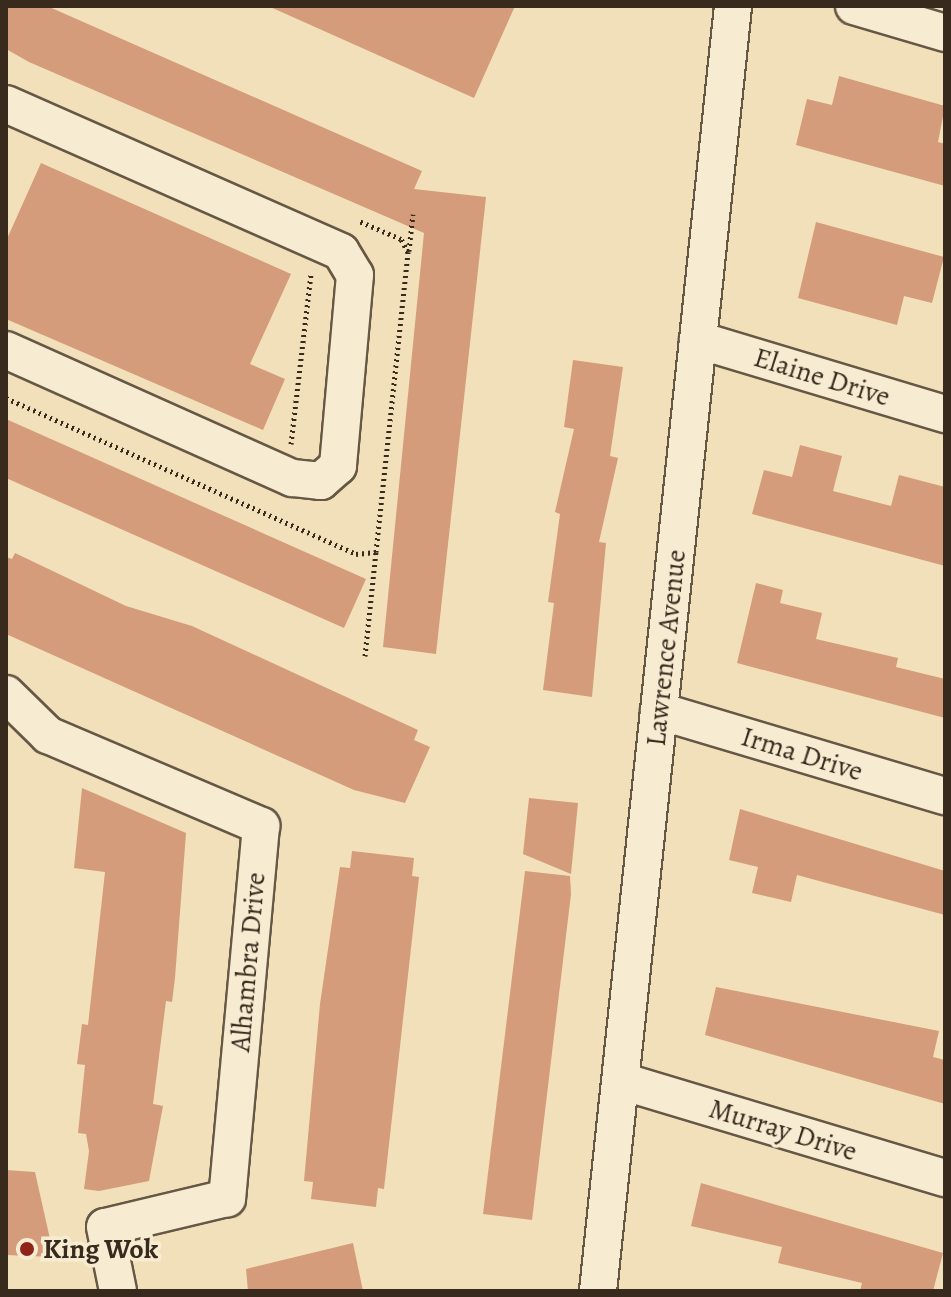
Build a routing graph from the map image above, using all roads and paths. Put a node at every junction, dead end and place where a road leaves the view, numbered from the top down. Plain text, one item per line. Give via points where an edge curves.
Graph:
1 (733, 6) edge
2 (854, 6) edge
3 (945, 33) edge
4 (6, 104) edge
5 (413, 214) dead end
6 (346, 215) dead end
7 (408, 252) junction
8 (312, 264) dead end
9 (698, 340) junction
10 (6, 350) edge
11 (6, 398) edge
12 (945, 414) edge
13 (290, 458) dead end
14 (376, 552) junction
15 (365, 656) dead end
16 (6, 694) edge
17 (659, 711) junction
18 (945, 796) edge
19 (621, 1081) junction
20 (945, 1178) edge
21 (118, 1291) edge
22 (598, 1291) edge

1 - 9 street, Lawrence Avenue
2 - 3 street
4 - 10 street via 341,252 355,275 338,466 321,481 292,478
5 - 7 path
6 - 7 path via 401,239
7 - 14 path
8 - 13 path
9 - 12 street, Elaine Drive
9 - 17 street, Lawrence Avenue
11 - 14 path via 356,554
14 - 15 path
16 - 21 street, Alhambra Drive via 48,735 261,826 227,1198 105,1227
17 - 18 street, Irma Drive
17 - 19 street, Lawrence Avenue
19 - 20 street, Murray Drive
19 - 22 street, Lawrence Avenue

